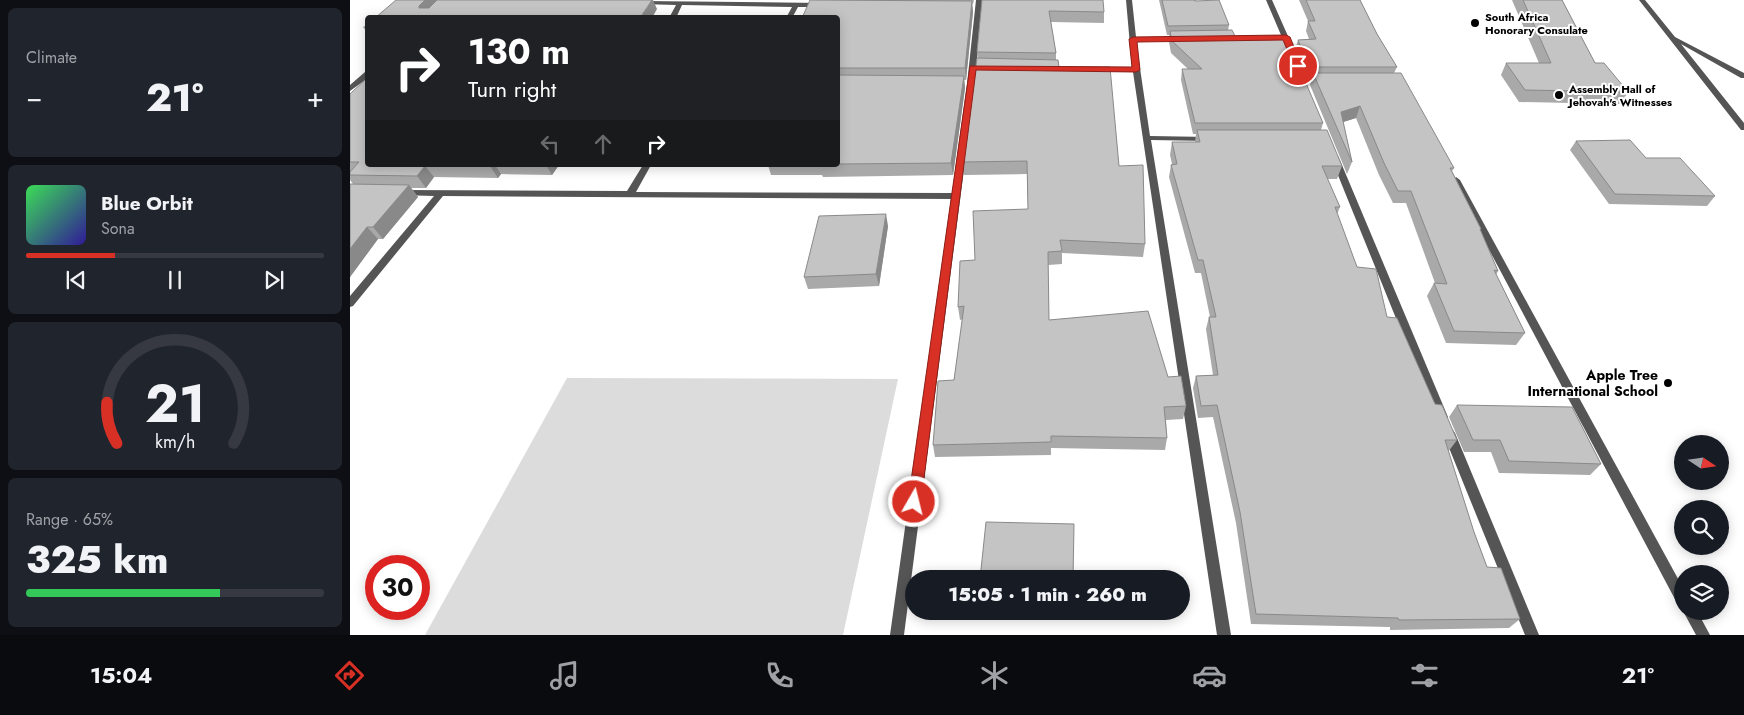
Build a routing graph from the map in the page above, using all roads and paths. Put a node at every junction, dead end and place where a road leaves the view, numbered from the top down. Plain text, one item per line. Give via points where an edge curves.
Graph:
1 (1128, 0) edge
2 (1269, 0) edge
3 (1642, 0) edge
4 (735, 2) edge
5 (680, 3) junction
6 (631, 4) edge
7 (796, 4) junction
8 (834, 5) edge
9 (975, 5) edge
10 (674, 15) edge
11 (790, 15) edge
12 (1286, 37) junction
13 (1219, 38) edge
14 (1673, 38) junction
15 (1133, 39) junction
16 (1190, 39) edge
17 (1296, 64) edge
18 (1088, 69) edge
19 (1136, 70) junction
20 (365, 76) edge
21 (1744, 76) edge
22 (359, 81) junction
23 (365, 82) edge
24 (350, 89) edge
25 (1744, 128) edge
26 (1146, 138) junction
27 (1223, 139) edge
28 (1332, 148) edge
29 (646, 167) edge
30 (1450, 168) edge
31 (395, 193) edge
32 (441, 193) junction
33 (630, 194) junction
34 (956, 196) junction
35 (350, 303) edge
36 (1674, 583) edge
37 (1695, 620) edge
38 (897, 635) edge
39 (1224, 635) edge
40 (1532, 635) edge
41 (1703, 635) edge

1 - 15 street
2 - 12 street
3 - 14 street
4 - 5 street
4 - 7 street
5 - 6 street
5 - 10 street
7 - 8 street
7 - 11 street
9 - 34 street via 977,67 966,84
12 - 13 street
12 - 17 street
14 - 21 street
14 - 25 street
15 - 16 street
15 - 19 street
18 - 19 street
19 - 26 street
20 - 22 street
22 - 23 street
22 - 24 street
26 - 27 street
26 - 39 street
28 - 40 street
29 - 33 street
30 - 36 street
31 - 32 street
32 - 33 street
32 - 35 street
33 - 34 street
34 - 38 street
37 - 41 street

